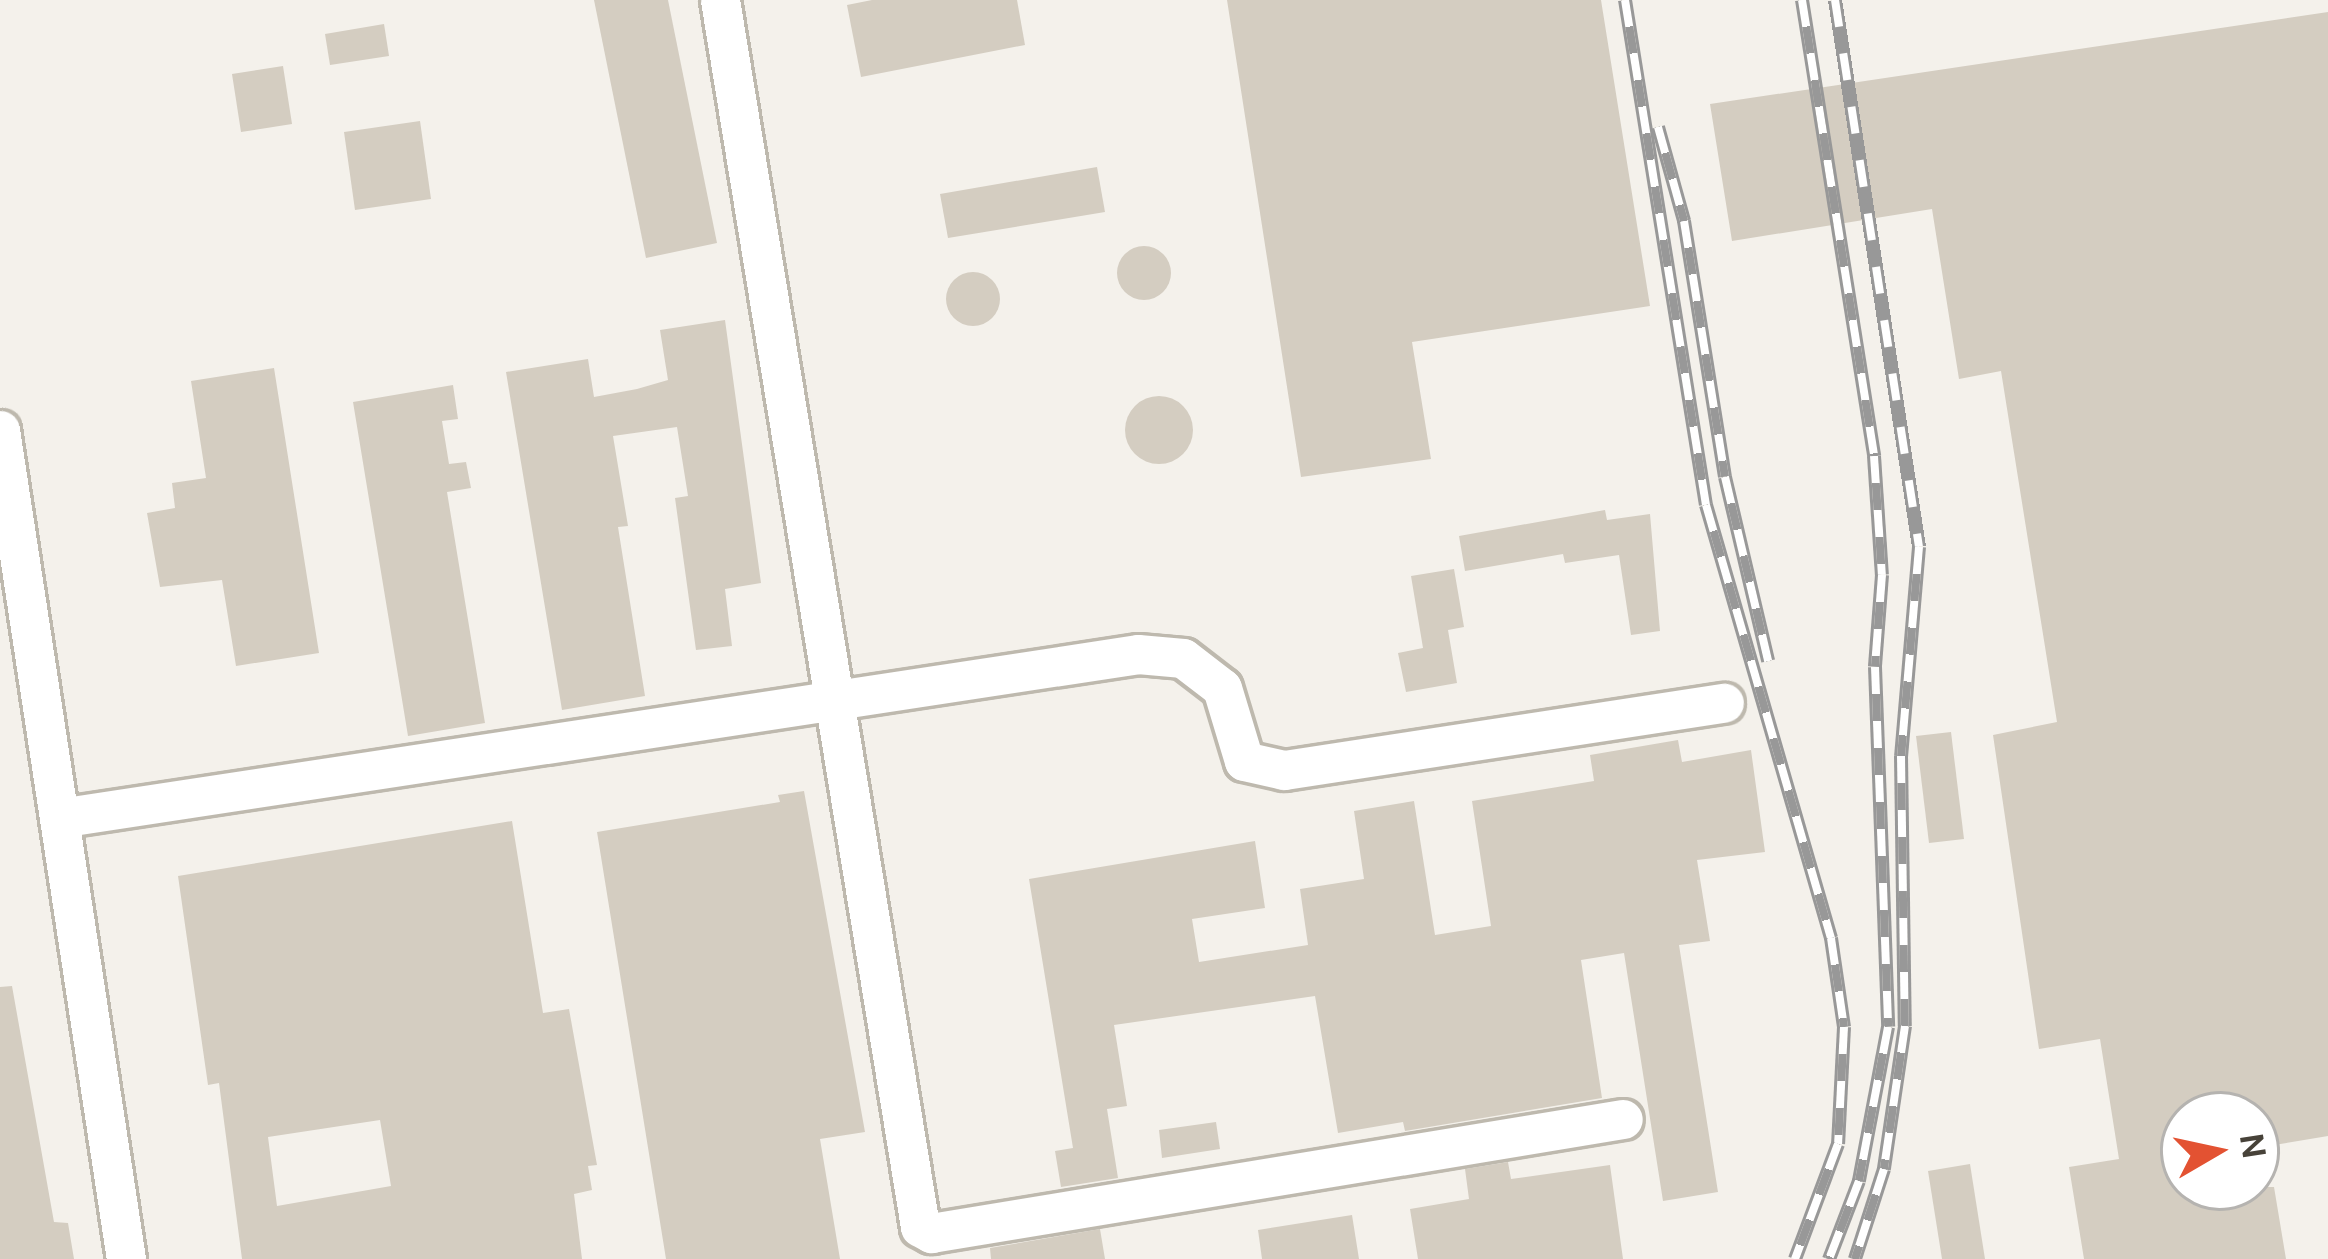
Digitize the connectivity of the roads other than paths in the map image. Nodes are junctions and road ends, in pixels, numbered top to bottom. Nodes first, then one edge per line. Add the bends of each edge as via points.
1 (720, 0) edge
2 (0, 430) edge
3 (834, 700) junction
4 (1724, 704) dead end
5 (59, 818) junction
6 (1623, 1119) dead end
7 (126, 1259) edge

1 - 3 lane
2 - 5 lane
3 - 4 lane via 1138,654 1183,658 1222,688 1244,761 1285,770
3 - 5 lane
3 - 6 lane via 920,1227 931,1233
5 - 7 lane

